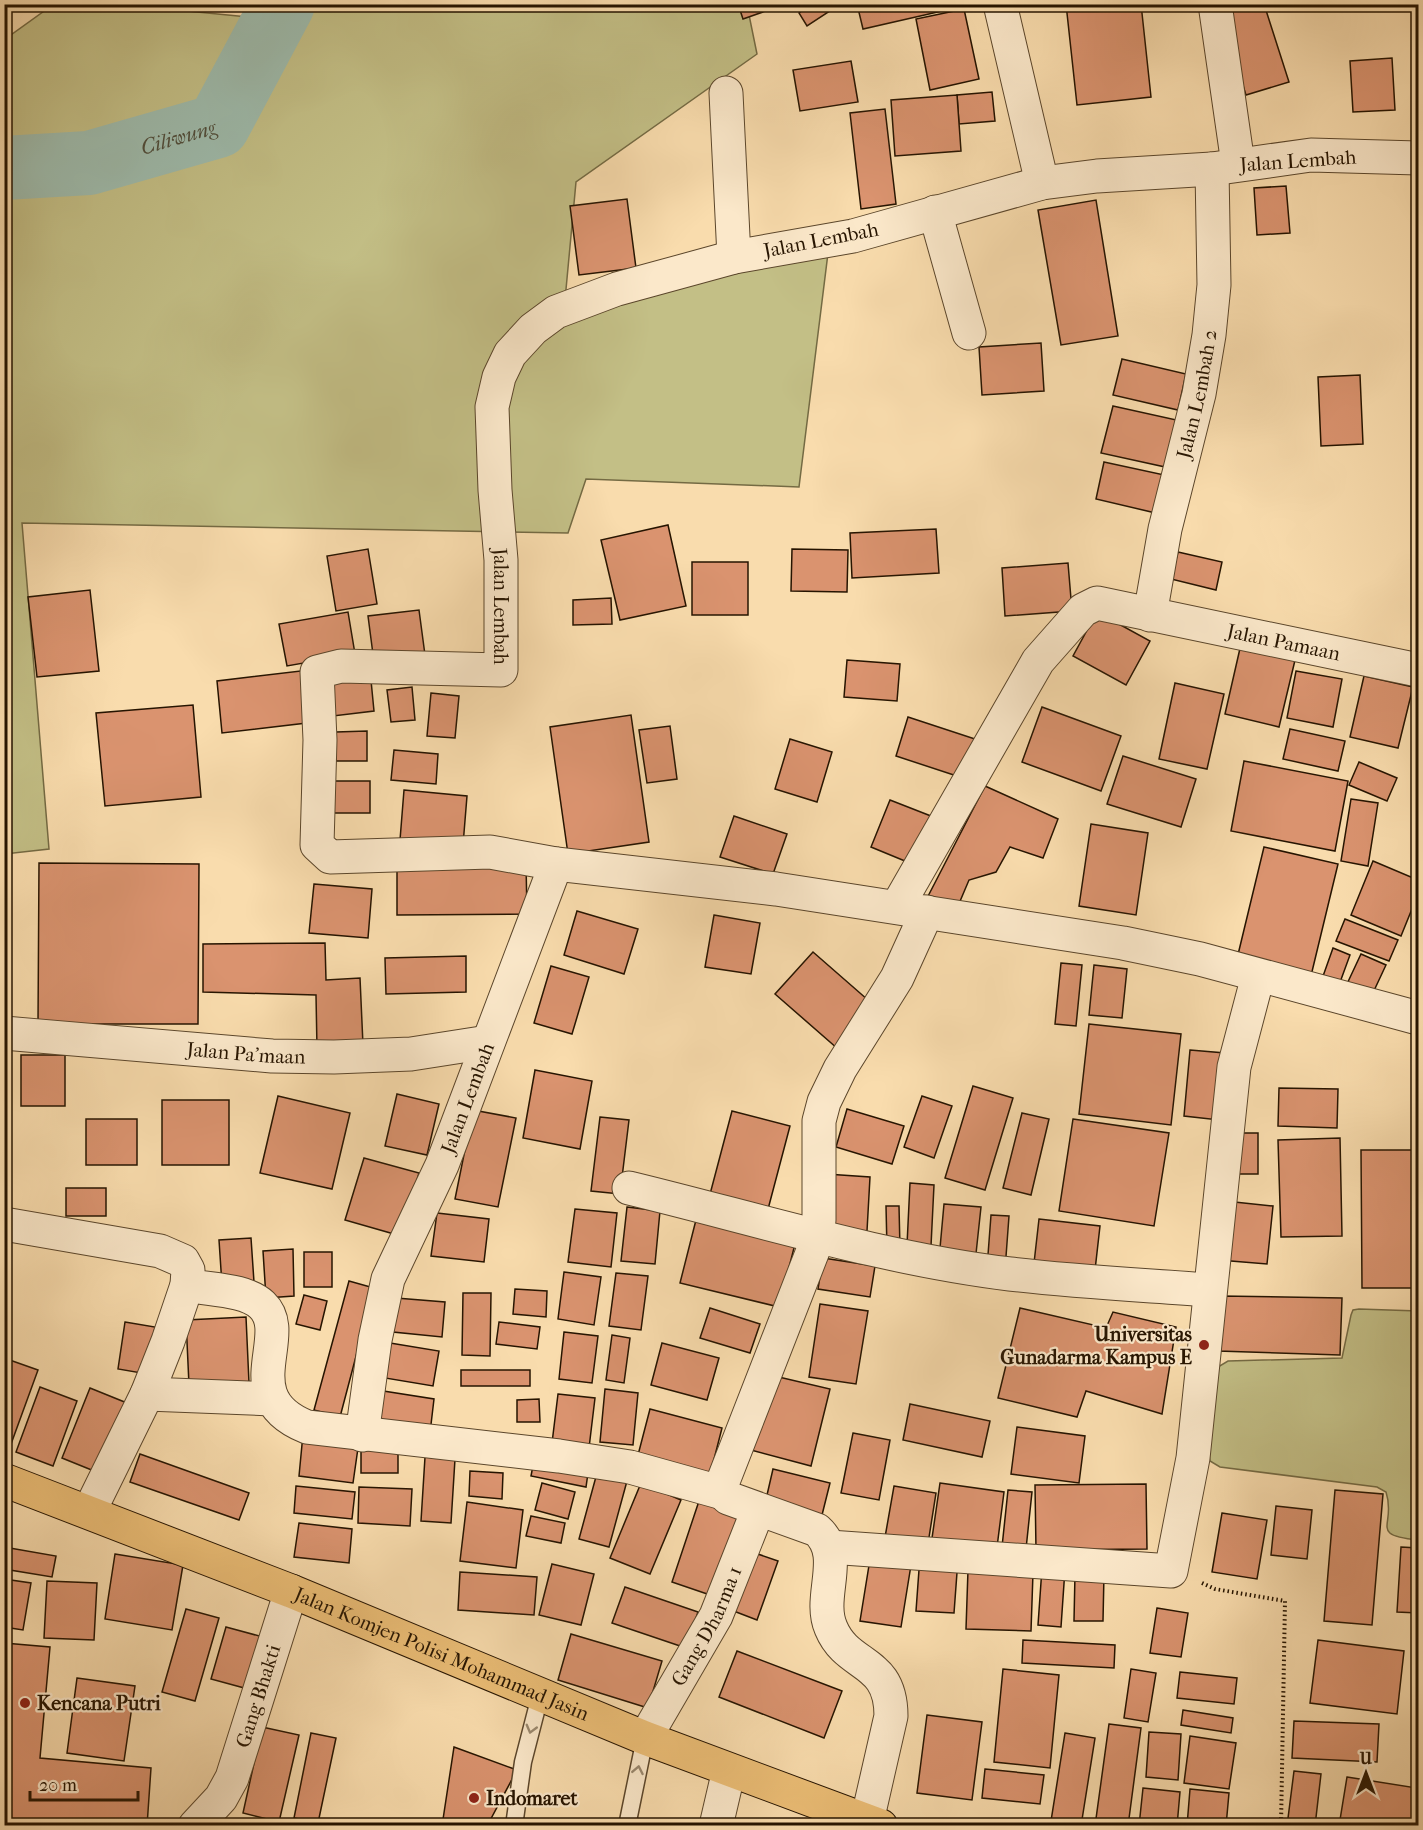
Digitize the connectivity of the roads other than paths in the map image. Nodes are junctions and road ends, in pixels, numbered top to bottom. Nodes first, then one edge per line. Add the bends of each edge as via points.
1 (1000, 4) edge
2 (1215, 4) edge
3 (726, 93) dead end
4 (1419, 158) edge
5 (1225, 167) junction
6 (1042, 183) junction
7 (935, 212) junction
8 (734, 257) junction
9 (969, 333) dead end
10 (1150, 615) junction
11 (1419, 670) edge
12 (556, 864) junction
13 (912, 910) junction
14 (1258, 976) junction
15 (1419, 1018) edge
16 (4, 1033) edge
17 (488, 1042) junction
18 (629, 1188) dead end
19 (4, 1224) edge
20 (815, 1234) junction
21 (187, 1286) junction
22 (1209, 1290) junction
23 (147, 1394) junction
24 (272, 1399) junction
25 (362, 1435) junction
26 (4, 1480) edge
27 (723, 1493) junction
28 (758, 1510) junction
29 (89, 1512) junction
30 (829, 1547) junction
31 (291, 1591) junction
32 (540, 1696) junction
33 (645, 1738) junction
34 (729, 1770) junction
35 (874, 1823) edge
36 (195, 1826) edge
37 (514, 1826) edge
38 (627, 1826) edge
39 (716, 1826) edge

1 - 6 street
2 - 5 street, Jalan Lembah 2
3 - 8 street
4 - 5 street, Jalan Lembah via 1311,155
5 - 6 street, Jalan Lembah
5 - 10 street, Jalan Lembah 2 via 1209,335 1199,394 1165,529
6 - 7 street, Jalan Lembah
7 - 8 street, Jalan Lembah via 853,236
7 - 9 street
8 - 12 street, Jalan Lembah via 577,302 533,329 510,354 499,377 492,407 501,560 501,670 341,666 317,672 317,845 330,857 490,852
10 - 11 street, Jalan Pamaan
10 - 13 street, Jalan Pamaan via 1097,603 1083,610 1062,631 1038,661
12 - 13 street via 776,889
12 - 17 street, Jalan Lembah via 523,959
13 - 14 street via 1122,942
13 - 20 street via 897,978 824,1102 819,1121 820,1206
14 - 15 street
14 - 22 street via 1234,1067
16 - 17 street, Jalan Pa'maan via 314,1057 370,1058
17 - 25 street, Jalan Lembah via 442,1165 388,1279
18 - 20 street
19 - 21 street via 175,1256 188,1270
20 - 22 street via 1010,1274
20 - 27 street via 805,1277 723,1475
21 - 23 street
21 - 24 street via 248,1297 262,1305 270,1317
22 - 30 street via 1193,1458 1171,1571
23 - 24 street
23 - 29 street
24 - 25 street via 289,1419 307,1427
25 - 27 street via 630,1467
26 - 29 main road, Jalan Komjen Polisi Mohammad Jasin
27 - 28 street
28 - 30 street via 817,1530
28 - 33 street, Gang Dharma 1 via 716,1616
29 - 31 main road, Jalan Komjen Polisi Mohammad Jasin
30 - 35 street via 826,1606 830,1626 839,1644 874,1669 886,1684 891,1703
31 - 32 main road, Jalan Komjen Polisi Mohammad Jasin
31 - 36 street, Gang Bhakti via 232,1778
32 - 33 main road, Jalan Komjen Polisi Mohammad Jasin
32 -> 37 lane via 523,1762
33 - 34 main road, Jalan Komjen Polisi Mohammad Jasin
38 -> 33 lane
34 - 35 main road, Jalan Komjen Polisi Mohammad Jasin
34 - 39 street

